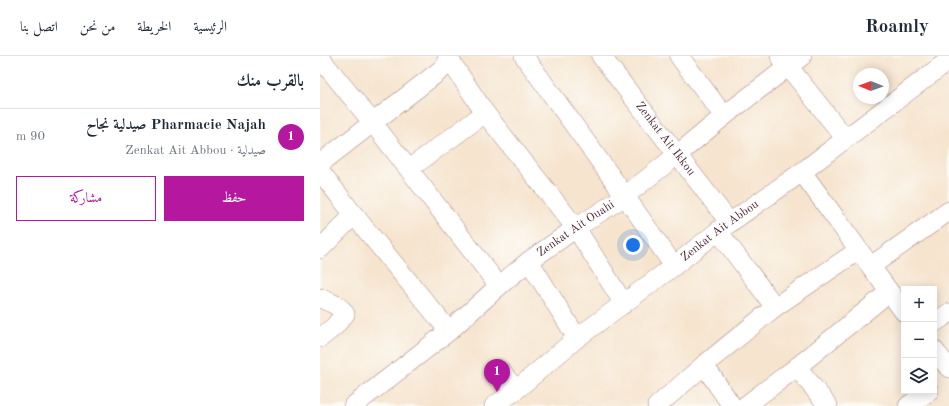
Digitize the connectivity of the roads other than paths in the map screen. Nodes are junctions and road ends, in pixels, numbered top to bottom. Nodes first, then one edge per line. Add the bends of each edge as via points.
1 (524, 56) edge
2 (601, 56) edge
3 (679, 56) edge
4 (320, 59) edge
5 (449, 59) edge
6 (790, 60) edge
7 (949, 60) edge
8 (485, 113) junction
9 (724, 116) junction
10 (373, 123) junction
11 (845, 138) junction
12 (677, 156) junction
13 (320, 168) edge
14 (409, 169) junction
15 (802, 172) junction
16 (625, 196) junction
17 (949, 211) edge
18 (354, 215) junction
19 (724, 227) junction
20 (576, 228) junction
21 (320, 249) edge
22 (859, 250) junction
23 (529, 261) junction
24 (674, 266) junction
25 (871, 266) junction
26 (499, 286) junction
27 (889, 292) junction
28 (320, 298) edge
29 (624, 304) junction
30 (775, 307) junction
31 (901, 308) edge
32 (949, 312) edge
33 (935, 322) edge
34 (449, 330) junction
35 (320, 338) edge
36 (577, 338) junction
37 (937, 354) edge
38 (704, 365) junction
39 (797, 367) junction
40 (949, 368) edge
41 (499, 369) dead end
42 (949, 377) edge
43 (937, 386) edge
44 (516, 390) junction
45 (925, 394) edge
46 (353, 406) edge
47 (494, 406) edge
48 (657, 406) edge
49 (732, 406) edge
50 (745, 406) edge
51 (828, 406) edge
52 (908, 406) edge

1 - 16 street
2 - 12 street, Zenkat Ait Ikkou
3 - 9 street
4 - 10 street
5 - 8 street
5 - 10 street
6 - 9 street, Zenkat Ait Ouahi
6 - 11 street
7 - 11 street, Zenkat Ait Abbou
8 - 14 street
8 - 20 street
9 - 12 street, Zenkat Ait Ouahi
10 - 13 street via 322,162
10 - 14 street
11 - 15 street, Zenkat Ait Abbou
12 - 16 street, Zenkat Ait Ouahi
12 - 19 street, Zenkat Ait Ikkou
13 - 18 street
14 - 26 street
15 - 19 street, Zenkat Ait Abbou
15 - 22 street
16 - 20 street, Zenkat Ait Ouahi
16 - 24 street
17 - 25 street
18 - 21 street
18 - 34 street
19 - 24 street, Zenkat Ait Abbou
19 - 30 street, Zenkat Ait Ikkou
20 - 23 street, Zenkat Ait Ouahi
20 - 29 street
22 - 25 street
22 - 30 street
23 - 26 street, Zenkat Ait Ouahi
23 - 36 street
24 - 29 street, Zenkat Ait Abbou
25 - 27 street
26 - 34 street, Zenkat Ait Ouahi
27 - 31 street
27 - 39 street
28 - 35 street via 337,306 344,314
29 - 36 street, Zenkat Ait Abbou
30 - 38 street
32 - 33 street
34 - 46 street, Zenkat Ait Ouahi
36 - 44 street, Zenkat Ait Abbou
37 - 40 street
38 - 48 street
38 - 49 street
39 - 50 street
39 - 51 street
41 - 44 street
42 - 43 street
44 - 47 street, Zenkat Ait Abbou
45 - 52 street

